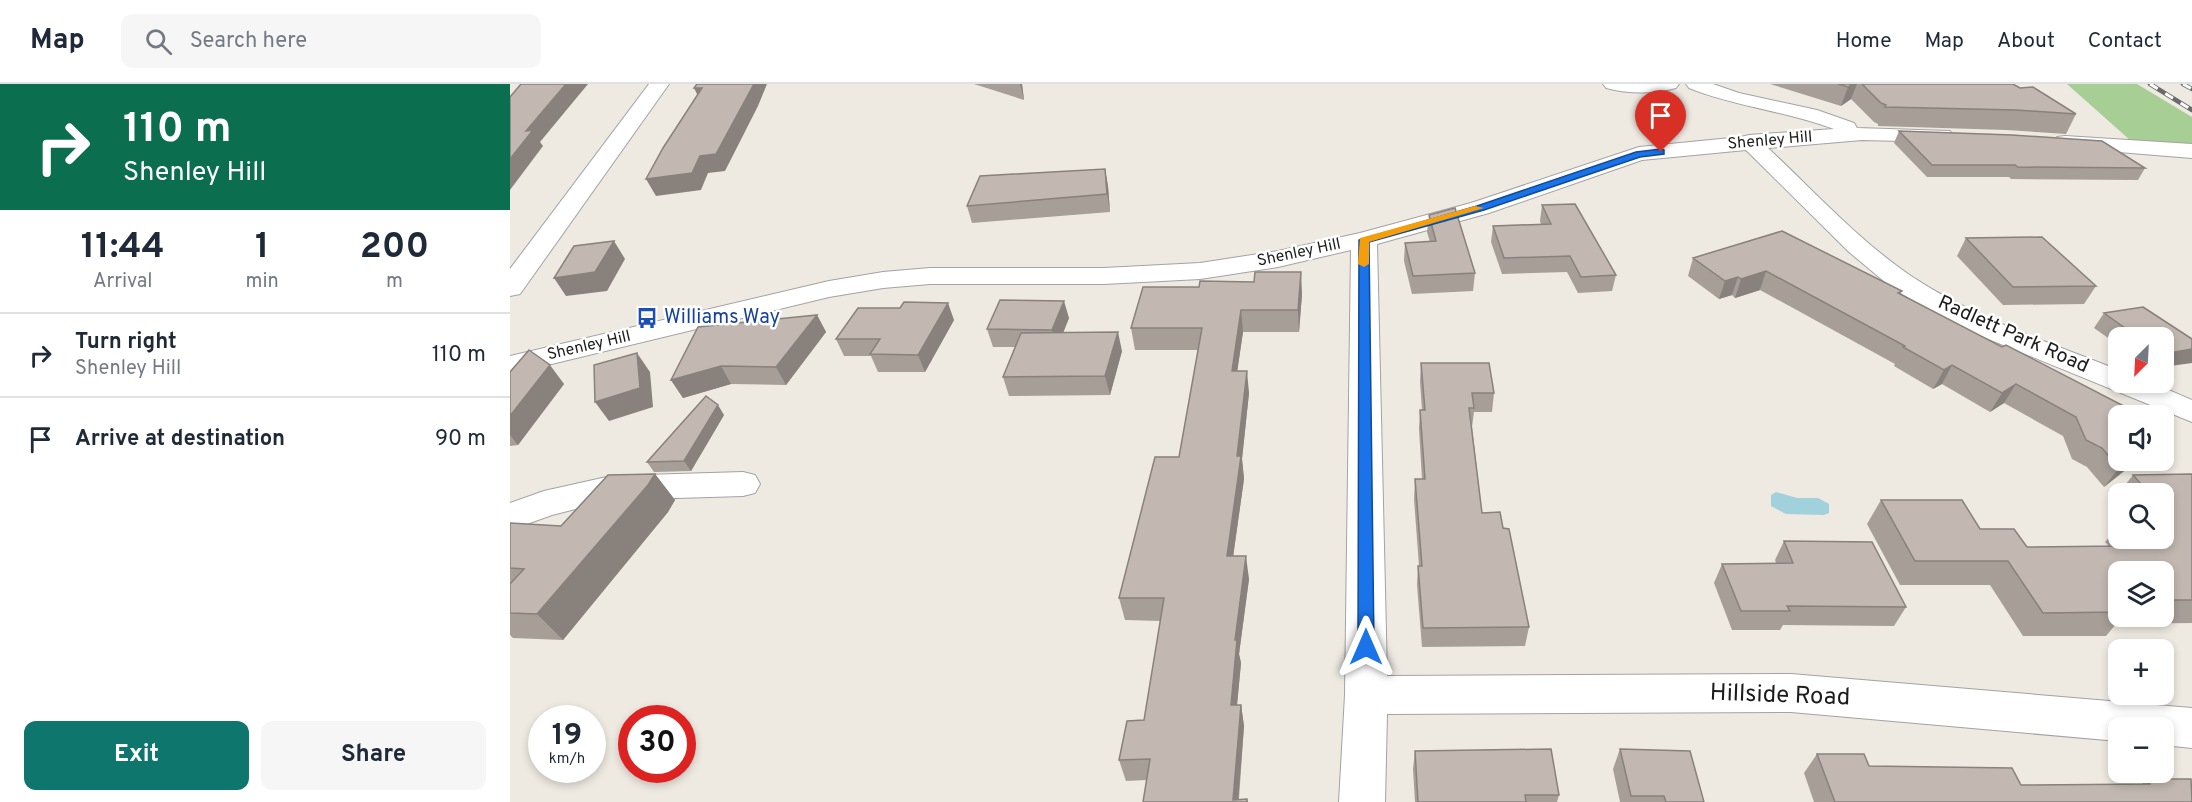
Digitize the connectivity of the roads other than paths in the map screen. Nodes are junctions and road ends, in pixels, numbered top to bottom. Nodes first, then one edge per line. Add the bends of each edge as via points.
1 (659, 84) edge
2 (1613, 84) edge
3 (1669, 84) edge
4 (1696, 84) edge
5 (1862, 134) junction
6 (1962, 137) edge
7 (2040, 140) edge
8 (1749, 141) junction
9 (2164, 149) junction
10 (2192, 151) edge
11 (2192, 174) edge
12 (1364, 240) junction
13 (510, 288) edge
14 (510, 365) edge
15 (2108, 377) edge
16 (2146, 393) edge
17 (2192, 412) edge
18 (743, 484) dead end
19 (510, 517) edge
20 (1366, 694) junction
21 (2192, 728) edge
22 (1362, 802) edge

1 - 13 street
2 - 3 street
4 - 5 street via 1715,93 1819,118
5 - 6 street, Shenley Hill
5 - 8 street, Shenley Hill
7 - 9 street
8 - 12 street, Shenley Hill via 1639,154 1480,208
8 - 15 street, Radlett Park Road via 1875,261 1918,291 1975,322
9 - 10 street
9 - 11 street
12 - 14 street, Shenley Hill via 1200,271 883,280 829,289
12 - 20 street
16 - 17 street, Radlett Park Road
18 - 19 street via 611,488 544,504
20 - 21 street, Hillside Road via 1791,693
20 - 22 street

